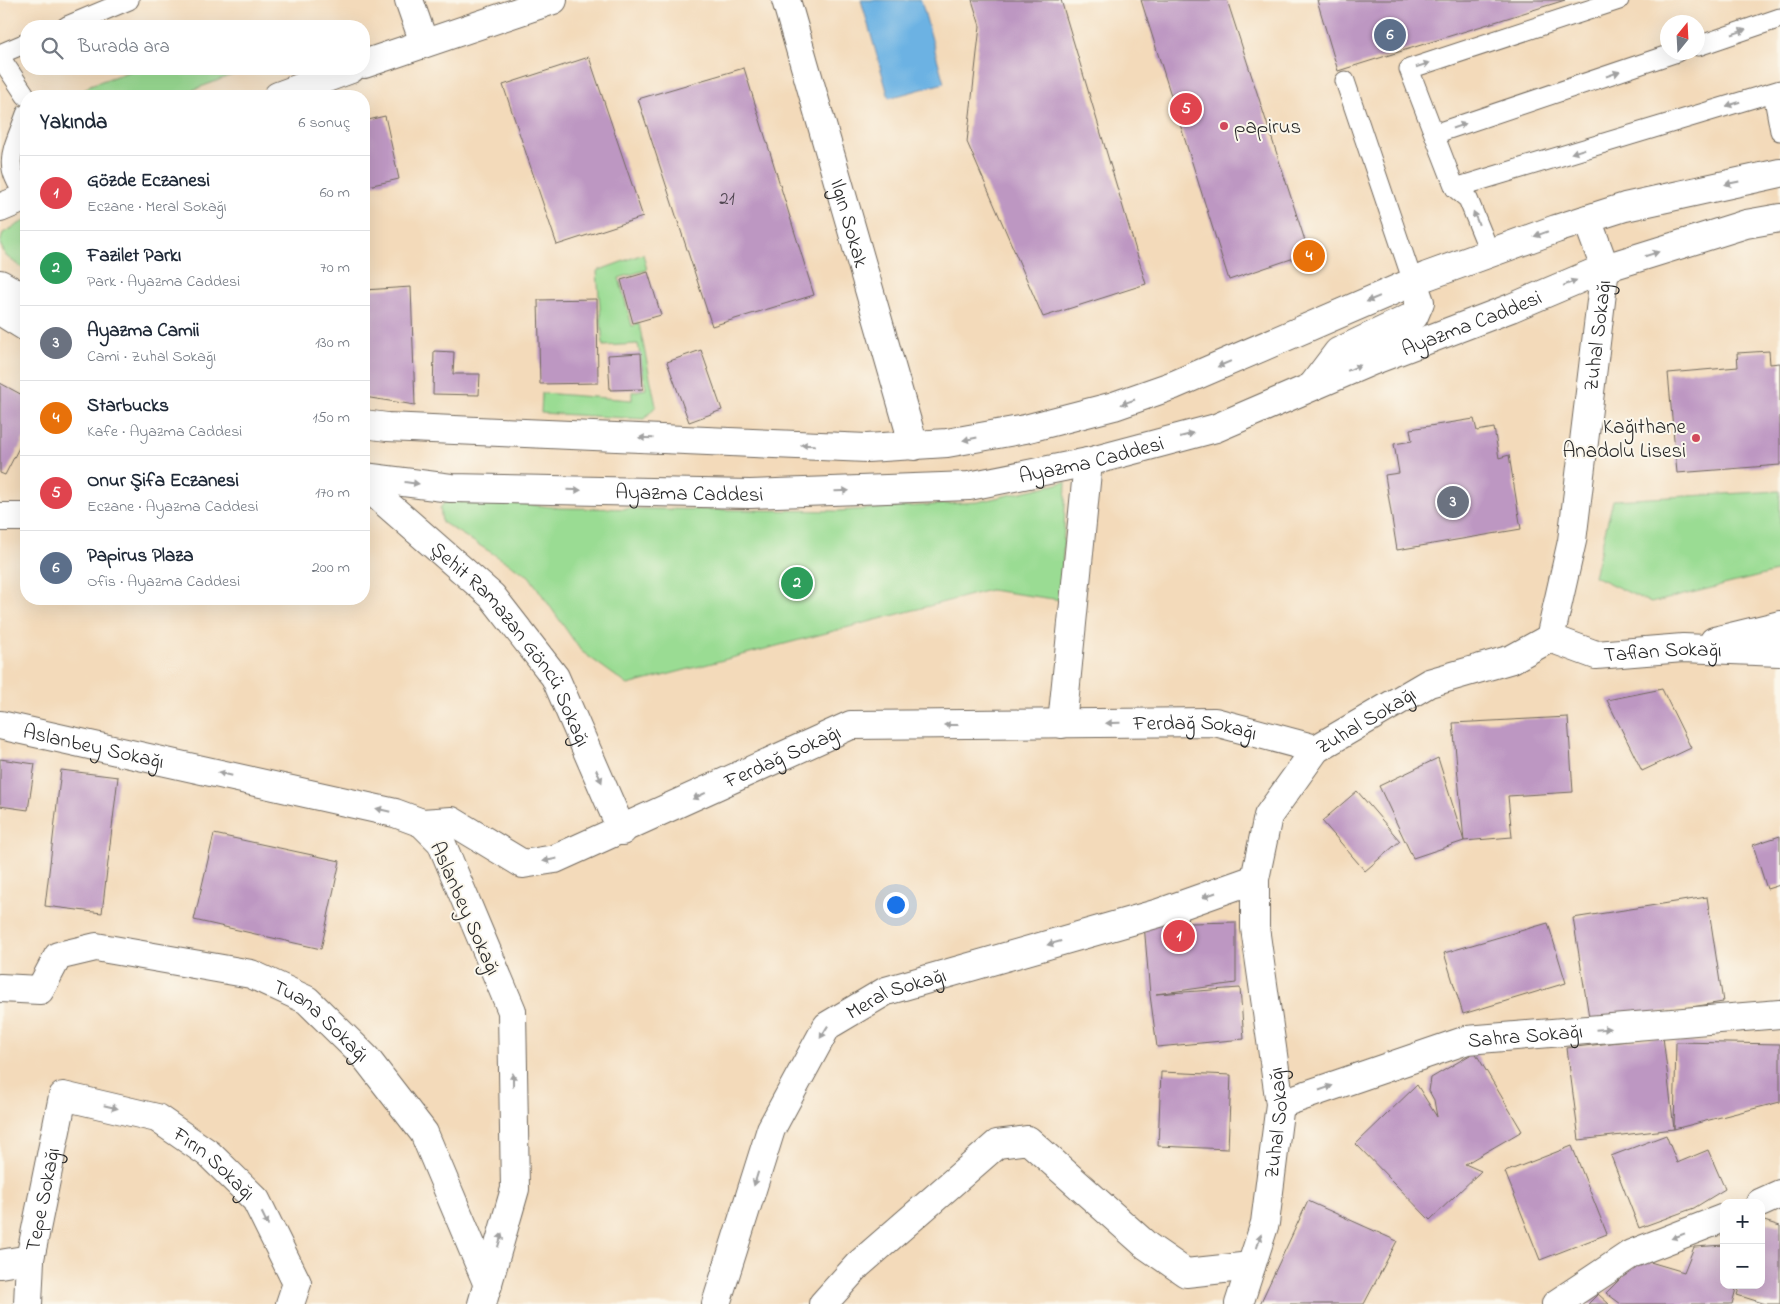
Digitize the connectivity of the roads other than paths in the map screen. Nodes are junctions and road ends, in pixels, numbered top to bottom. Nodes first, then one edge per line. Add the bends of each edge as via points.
1 (129, 0) edge
2 (409, 0) edge
3 (552, 0) edge
4 (786, 0) edge
5 (1619, 0) edge
6 (1780, 18) edge
7 (81, 20) edge
8 (424, 43) junction
9 (1705, 44) edge
10 (20, 46) edge
11 (0, 56) edge
12 (1660, 58) edge
13 (370, 62) edge
14 (335, 75) edge
15 (1345, 81) dead end
16 (22, 90) edge
17 (294, 90) edge
18 (1776, 91) edge
19 (1780, 131) edge
20 (20, 133) edge
21 (1434, 134) junction
22 (1780, 173) edge
23 (1455, 188) junction
24 (12, 202) edge
25 (1780, 218) edge
26 (1588, 219) junction
27 (1490, 253) junction
28 (1605, 268) junction
29 (1412, 282) junction
30 (0, 284) edge
31 (20, 296) edge
32 (0, 311) edge
33 (20, 324) edge
34 (1312, 386) junction
35 (370, 425) edge
36 (914, 446) junction
37 (1088, 462) junction
38 (370, 478) edge
39 (370, 489) edge
40 (20, 516) edge
41 (0, 517) edge
42 (1780, 625) edge
43 (1550, 638) junction
44 (1683, 648) junction
45 (1780, 652) edge
46 (1062, 724) junction
47 (0, 725) edge
48 (1316, 749) junction
49 (422, 823) junction
50 (622, 831) junction
51 (1255, 879) junction
52 (0, 988) edge
53 (1780, 1014) edge
54 (63, 1096) joint
55 (1280, 1104) junction
56 (1780, 1194) edge
57 (1765, 1201) edge
58 (1720, 1220) edge
59 (30, 1259) junction
60 (0, 1264) edge
61 (1251, 1266) junction
62 (485, 1294) edge
63 (28, 1304) edge
64 (290, 1304) edge
65 (716, 1304) edge
66 (823, 1304) edge
67 (1240, 1304) edge
68 (1556, 1304) edge

1 - 7 lane
2 - 8 street
3 - 8 street
4 - 36 street, Ilgın Sokak
21 -> 5 lane via 1409,70
9 -> 6 lane
8 - 13 street
10 - 11 lane
11 - 16 lane
21 -> 12 lane
14 - 17 street
15 - 29 lane
18 - 19 lane
18 -> 23 lane
20 - 24 lane via 10,165
21 - 23 lane
22 -> 26 street via 1625,207
27 -> 23 lane via 1468,199
28 -> 25 street, Ayazma Caddesi via 1746,224
26 -> 27 street
26 - 28 street
27 - 29 street
34 -> 28 street, Ayazma Caddesi
28 - 43 street, Zuhal Sokağı via 1572,541
29 - 34 street via 1420,302 1414,316 1338,352
29 -> 36 street via 1174,385 1114,406 1025,428
30 - 31 street
32 - 33 street
37 -> 34 street, Ayazma Caddesi via 1216,428
36 -> 35 street via 867,448
38 -> 37 street, Ayazma Caddesi via 451,488 750,494 969,486
37 - 46 street
39 -> 50 street, Şehit Ramazan Göncü Sokağı via 492,596 555,677
40 - 41 street
42 - 44 street
43 - 44 street, Taflan Sokağı via 1596,655
43 - 48 street, Zuhal Sokağı via 1512,659 1428,683
44 - 45 street, Taflan Sokağı
48 -> 46 street, Ferdağ Sokağı via 1215,722
46 -> 50 street, Ferdağ Sokağı via 851,725
49 -> 47 street, Aslanbey Sokağı via 386,811
48 - 51 street, Zuhal Sokağı via 1268,816
50 -> 49 street, Ferdağ Sokağı via 555,860 523,864 452,821
62 -> 49 street, Aslanbey Sokağı via 515,1189 512,1011 441,842
51 - 55 street, Zuhal Sokağı via 1255,928
51 -> 65 street, Meral Sokağı via 1159,913 886,992 827,1026 771,1129
52 - 62 street, Tuana Sokağı via 40,990 58,956 96,947 251,974 307,1000 366,1058 424,1133
55 -> 53 street, Sahra Sokağı via 1467,1040
54 - 59 street, Tepe Sokağı
54 -> 64 street, Fırın Sokağı via 157,1118 209,1154 256,1200 297,1283
61 -> 55 street, Zuhal Sokağı via 1265,1223
56 - 57 street
58 -> 68 street via 1631,1254
59 - 60 street
59 - 63 street, Tepe Sokağı
61 - 66 street via 1186,1273 1147,1246 1028,1140 997,1144 858,1265
61 - 67 street, Zuhal Sokağı

